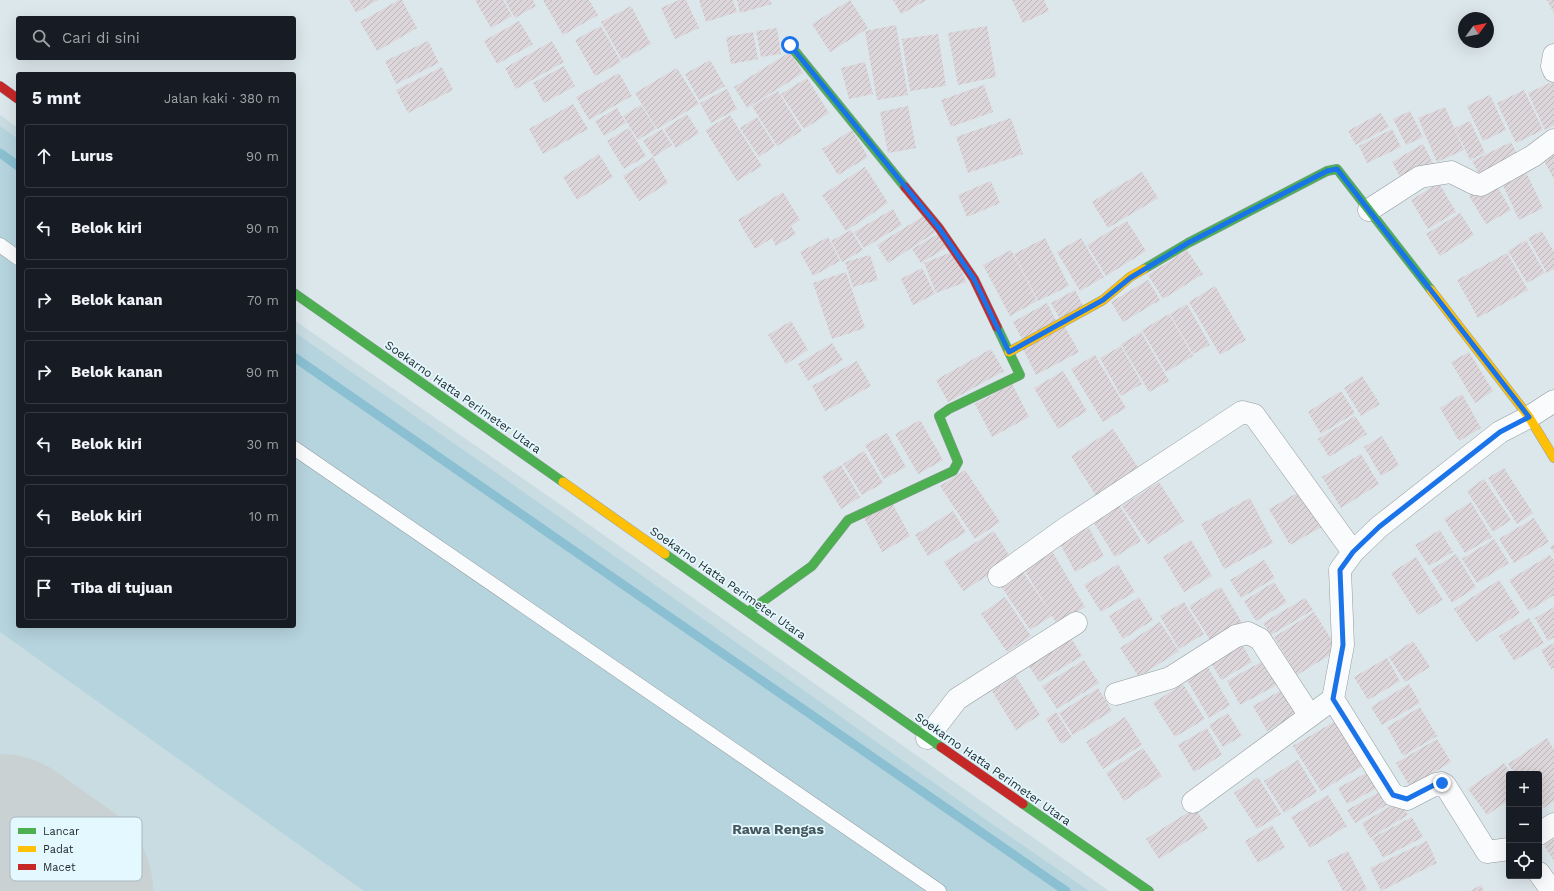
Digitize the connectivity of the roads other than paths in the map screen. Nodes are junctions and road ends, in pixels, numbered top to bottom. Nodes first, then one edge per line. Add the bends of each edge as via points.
1 (790, 45) dead end
2 (1554, 55) edge
3 (1554, 71) edge
4 (0, 86) edge
5 (16, 98) edge
6 (1554, 140) edge
7 (1369, 210) junction
8 (0, 245) edge
9 (16, 257) edge
10 (296, 294) edge
11 (1009, 352) junction
12 (1554, 401) edge
13 (1529, 417) junction
14 (296, 449) edge
15 (1554, 458) edge
16 (1353, 552) junction
17 (998, 576) dead end
18 (748, 612) junction
19 (1076, 623) dead end
20 (1116, 694) dead end
21 (1333, 699) junction
22 (1310, 716) junction
23 (927, 738) junction
24 (1193, 802) dead end
25 (1554, 824) edge
26 (1542, 832) edge
27 (1506, 849) edge
28 (1542, 877) edge
29 (939, 891) edge
30 (1149, 891) edge
31 (1552, 891) edge

1 - 11 street via 939,228 974,279
2 - 3 street
4 - 5 street
6 - 7 street via 1533,156 1481,185 1451,172 1420,177
7 - 11 street via 1337,169 1327,171 1188,243 1130,278 1103,300
7 - 13 street
8 - 9 lane
10 - 18 street, Soekarno Hatta Perimeter Utara
11 - 18 street via 1020,375 939,416 958,462 953,470 848,520 812,566
12 - 13 street
13 - 15 street
13 - 16 street via 1500,432 1379,527
14 - 29 lane
16 - 17 street via 1254,415 1242,412
16 - 21 street via 1340,570 1343,645
18 - 23 street, Soekarno Hatta Perimeter Utara
19 - 23 street via 957,700
20 - 22 street via 1170,678 1236,636 1248,633 1260,639
21 - 22 street
21 - 27 street via 1393,795 1407,799 1442,783 1487,852
22 - 24 street
23 - 30 street, Soekarno Hatta Perimeter Utara
25 - 26 street
28 - 31 street

